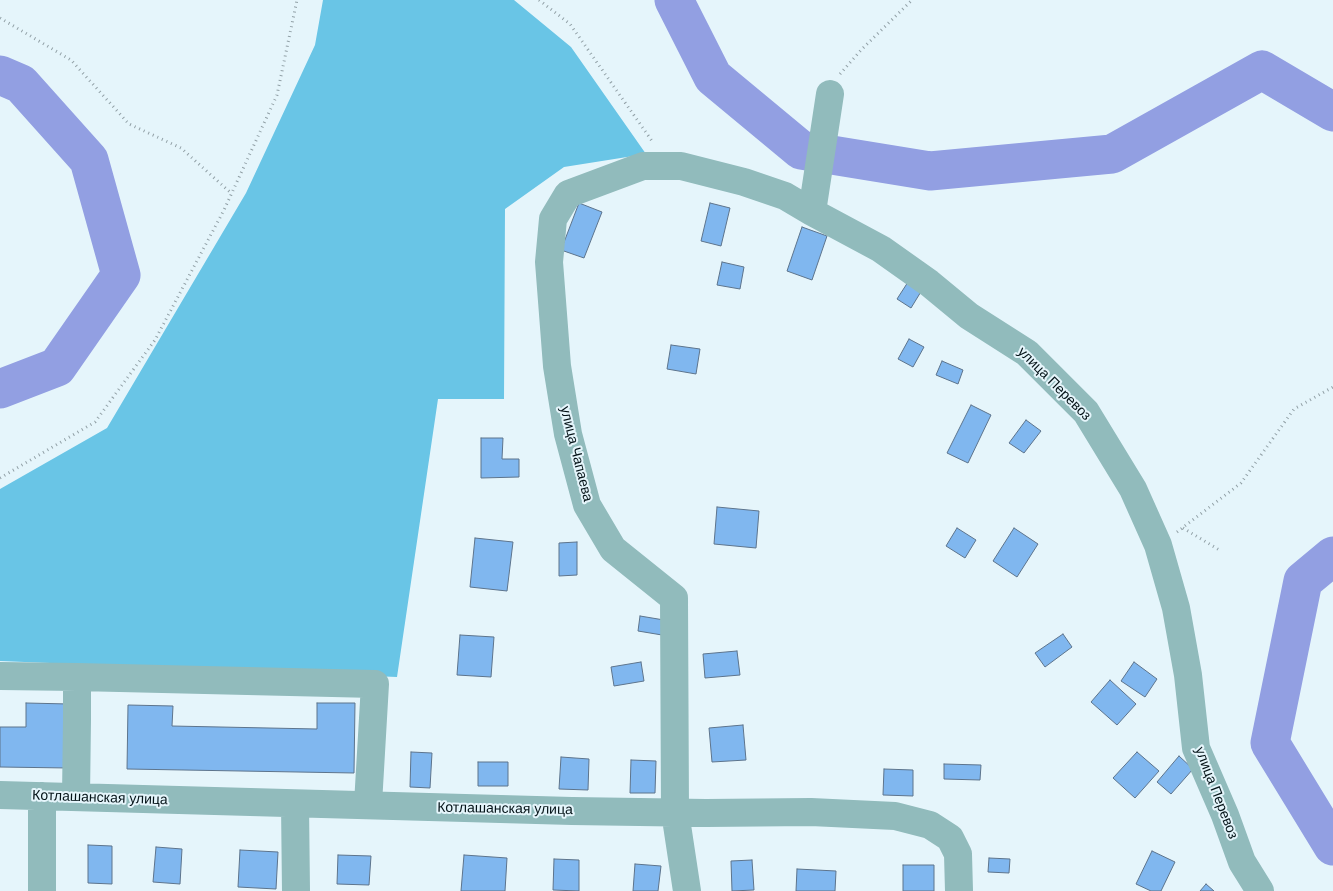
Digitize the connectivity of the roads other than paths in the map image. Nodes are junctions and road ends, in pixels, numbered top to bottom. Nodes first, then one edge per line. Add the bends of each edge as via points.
1 (830, 94) road end
2 (594, 183) joint
3 (814, 203) junction
4 (0, 676) edge
5 (77, 677) junction
6 (0, 795) edge
7 (42, 796) junction
8 (76, 797) junction
9 (295, 804) junction
10 (368, 804) junction
11 (675, 812) junction
12 (42, 891) edge
13 (296, 891) edge
14 (687, 891) edge
15 (959, 891) edge
16 (1260, 891) edge

1 - 3 street
2 - 3 street, улица Перевоз via 643,166 681,166
2 - 11 street, улица Чапаева via 568,194 553,218 549,262 557,366 568,434 587,505 613,549 674,598
3 - 16 street, улица Перевоз via 929,283 969,316 1027,353 1086,412 1133,489 1158,545 1176,608 1196,748 1242,862
4 - 5 street
5 - 8 street
5 - 10 street via 375,684
6 - 7 street, Котлашанская улица
7 - 8 street, Котлашанская улица
7 - 12 street
8 - 9 street, Котлашанская улица
9 - 10 street, Котлашанская улица
9 - 13 street
10 - 11 street, Котлашанская улица
11 - 14 street, улица Чапаева
11 - 15 street, Котлашанская улица via 895,816 930,825 950,838 958,854

